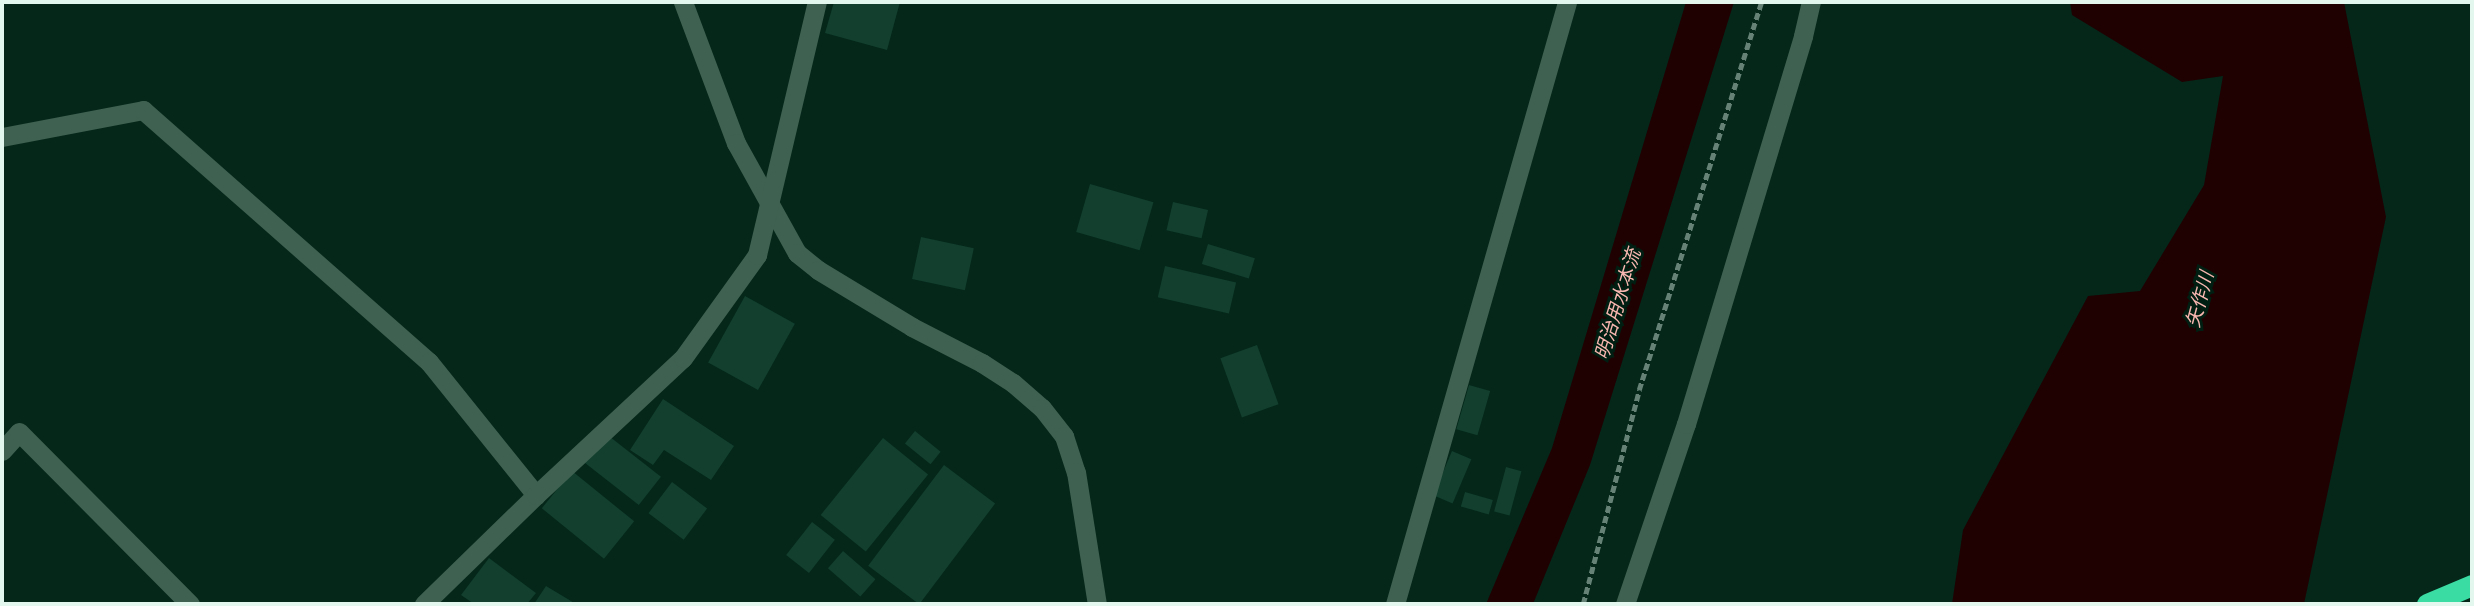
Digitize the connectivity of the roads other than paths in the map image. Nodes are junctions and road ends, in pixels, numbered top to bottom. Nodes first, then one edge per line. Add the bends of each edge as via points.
1 (683, 2) edge
2 (817, 2) edge
3 (1567, 2) edge
4 (1811, 2) edge
5 (2, 137) edge
6 (770, 206) junction
7 (2, 451) edge
8 (536, 495) junction
9 (2472, 586) edge
10 (190, 604) edge
11 (424, 604) edge
12 (1097, 604) edge
13 (1395, 604) edge
14 (1625, 604) edge
15 (2427, 604) edge

1 - 6 street via 736,143
2 - 6 street
3 - 13 street
4 - 14 street via 1686,424
5 - 8 street via 143,110 429,362
6 - 8 street via 757,255 683,358
6 - 12 street via 797,253 818,270 982,363 1042,408 1064,436 1076,472
7 - 10 street via 19,432
8 - 11 street
9 - 15 highway

